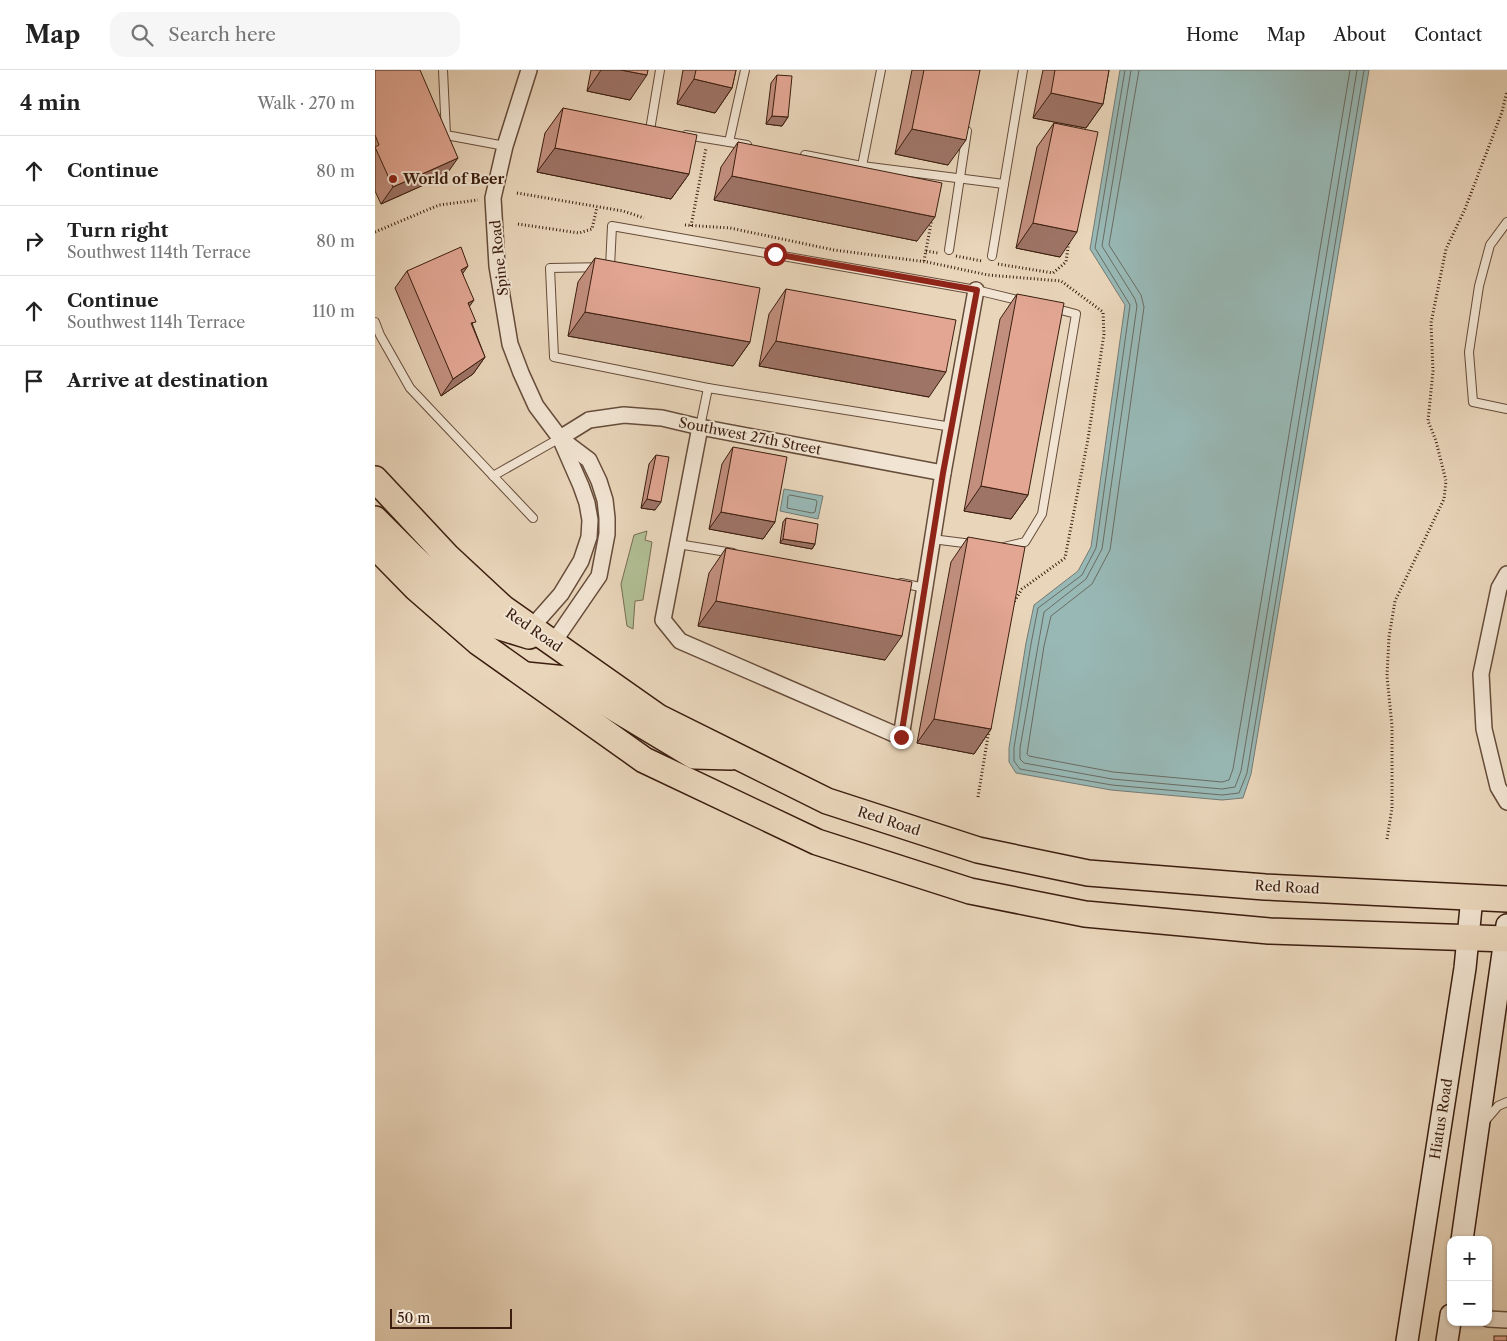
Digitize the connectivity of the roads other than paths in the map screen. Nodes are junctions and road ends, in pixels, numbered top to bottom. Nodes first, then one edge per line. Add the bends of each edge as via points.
1 (443, 70) edge
2 (529, 70) edge
3 (660, 70) edge
4 (745, 70) edge
5 (881, 70) edge
6 (1023, 70) edge
7 (969, 119) edge
8 (641, 128) edge
9 (650, 130) junction
10 (660, 131) edge
11 (679, 134) edge
12 (729, 142) junction
13 (505, 146) junction
14 (757, 147) edge
15 (795, 154) edge
16 (862, 166) junction
17 (959, 178) junction
18 (1005, 184) junction
19 (1507, 222) edge
20 (949, 253) road end
21 (993, 256) dead end
22 (977, 290) junction
23 (1031, 303) edge
24 (1049, 307) edge
25 (375, 322) edge
26 (708, 388) junction
27 (1507, 409) edge
28 (700, 427) junction
29 (952, 427) junction
30 (560, 438) junction
31 (943, 473) junction
32 (493, 476) junction
33 (375, 479) edge
34 (533, 518) dead end
35 (375, 519) edge
36 (932, 539) junction
37 (678, 544) junction
38 (375, 546) edge
39 (981, 546) edge
40 (991, 547) edge
41 (745, 556) edge
42 (1507, 574) edge
43 (892, 582) edge
44 (925, 588) junction
45 (531, 628) junction
46 (553, 643) junction
47 (525, 675) junction
48 (739, 757) junction
49 (1507, 802) edge
50 (1471, 896) junction
51 (1507, 898) edge
52 (1507, 934) edge
53 (1468, 937) junction
54 (1507, 1102) edge
55 (1478, 1129) junction
56 (1463, 1236) edge
57 (1492, 1319) edge
58 (1507, 1320) edge
59 (1450, 1326) edge
60 (1407, 1341) edge
61 (1447, 1341) edge

1 - 13 lane via 446,134
2 - 13 street, Spine Road
3 - 9 lane
4 - 12 lane
5 - 16 lane
6 - 18 lane
7 - 17 lane
8 - 9 lane
9 - 10 lane
11 - 12 lane
12 - 14 lane
13 - 30 street, Spine Road via 493,198 497,266 510,344 536,406
15 - 16 lane
16 - 17 lane
17 - 18 lane
17 - 20 lane
18 - 21 lane
19 - 27 lane via 1490,245 1479,286 1469,352 1473,402
22 - 23 lane
22 - 26 lane via 612,226 610,267 550,268 554,357
22 - 29 street
24 - 40 lane via 1076,314 1041,514 1025,542
25 - 32 lane via 410,388
26 - 28 lane
26 - 29 lane
28 - 30 street, Southwest 27th Street via 662,418 624,416 589,420
28 - 31 street, Southwest 27th Street
28 - 37 street
29 - 31 street
30 - 32 lane
30 - 45 street, Spine Road via 587,503 589,537 573,576
30 - 46 street, Spine Road via 589,460 605,500 607,534 599,576
31 - 36 street
32 - 34 lane
33 - 45 highway, Red Road via 448,557 503,608
35 - 46 highway via 484,622
36 - 39 lane
36 - 44 street
37 - 41 lane
37 - 44 street via 663,620 680,641 901,737
38 - 47 highway via 416,588 478,642
42 - 49 street via 1499,588 1481,674 1485,729 1498,787
43 - 44 lane
45 - 46 highway, Red Road
46 - 48 highway, Red Road via 658,717
47 - 48 highway via 566,679 694,756
47 - 53 highway via 644,760 817,842 971,891 1085,914 1269,930
48 - 50 highway, Red Road via 827,801 978,850 1088,873
50 - 51 highway, Red Road
50 - 53 main road, Hiatus Road
52 - 53 highway
52 - 55 main road
53 - 60 main road, Hiatus Road
54 - 55 lane via 1498,1106
55 - 56 main road
57 - 58 street
59 - 61 main road

